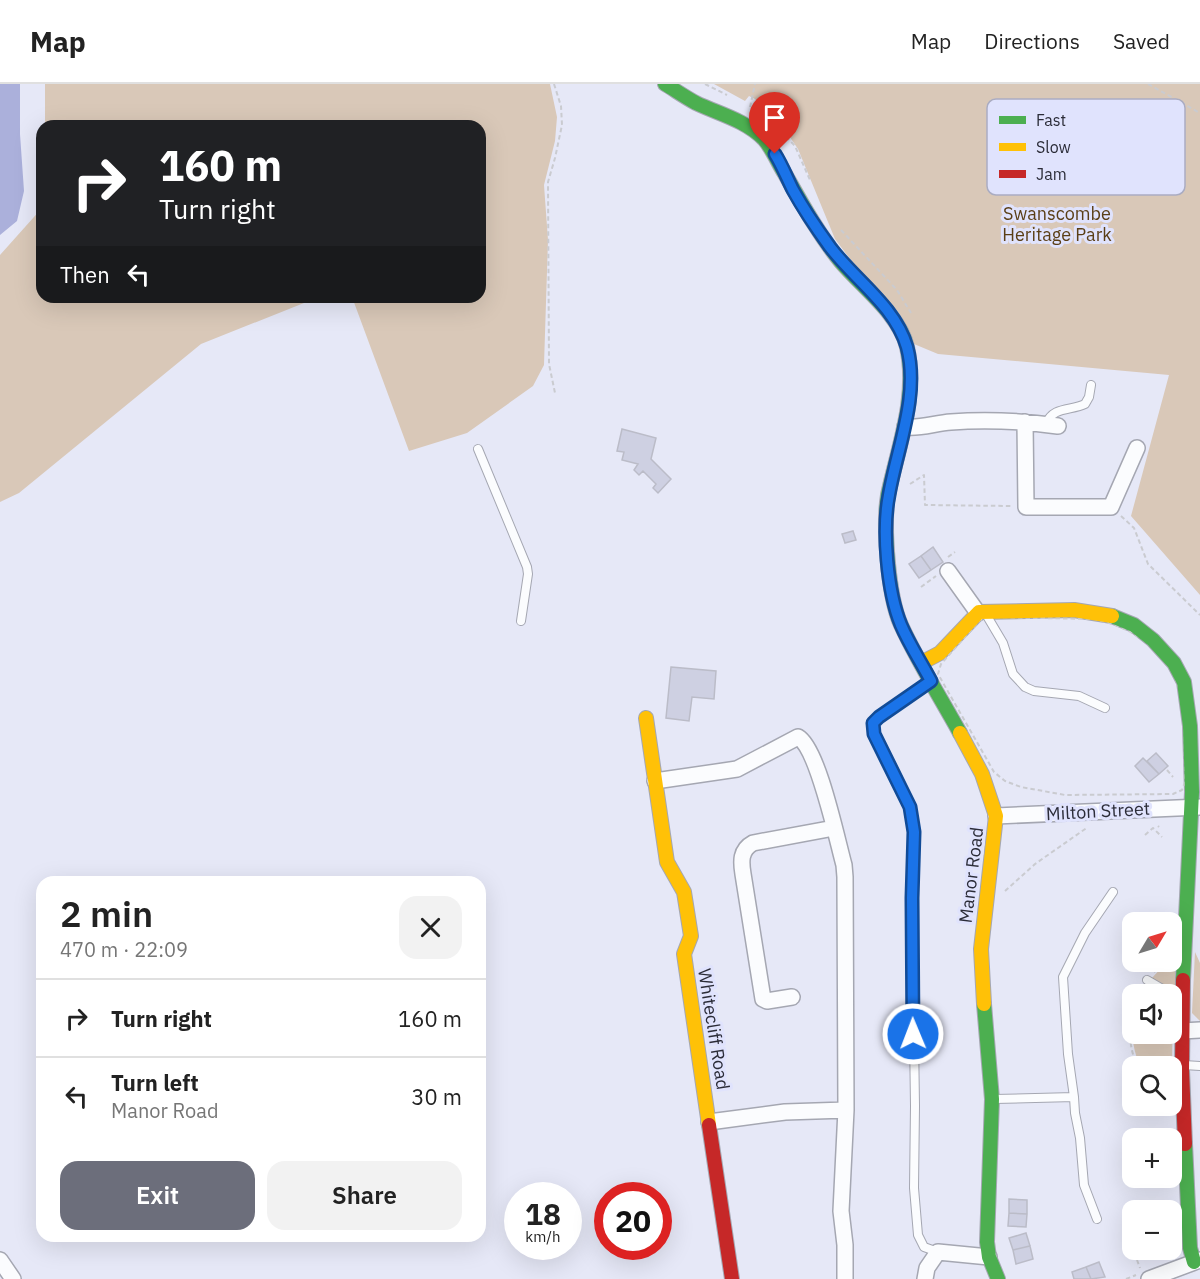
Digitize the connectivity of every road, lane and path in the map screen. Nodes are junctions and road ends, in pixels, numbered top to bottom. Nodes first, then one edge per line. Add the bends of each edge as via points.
1 (554, 84) edge
2 (665, 84) edge
3 (755, 84) edge
4 (1148, 84) edge
5 (1175, 99) edge
6 (1185, 105) edge
7 (750, 108) dead end
8 (1200, 113) edge
9 (1091, 385) dead end
10 (555, 393) dead end
11 (1025, 422) junction
12 (1052, 425) joint
13 (905, 427) junction
14 (1137, 448) dead end
15 (478, 449) dead end
16 (907, 486) dead end
17 (1026, 507) junction
18 (1111, 507) junction
19 (955, 552) dead end
20 (948, 562) joint
21 (981, 612) junction
22 (1200, 615) edge
23 (521, 621) dead end
24 (921, 663) junction
25 (931, 681) junction
26 (1105, 708) dead end
27 (646, 718) dead end
28 (655, 781) junction
29 (1196, 807) edge
30 (996, 816) junction
31 (1165, 821) dead end
32 (1092, 826) dead end
33 (834, 828) junction
34 (1156, 831) junction
35 (1145, 835) dead end
36 (1162, 837) dead end
37 (1113, 892) dead end
38 (1001, 897) dead end
39 (1148, 980) dead end
40 (1155, 984) edge
41 (1176, 984) edge
42 (792, 997) dead end
43 (1200, 1030) edge
44 (1182, 1031) edge
45 (1200, 1066) edge
46 (1182, 1069) edge
47 (1074, 1097) junction
48 (992, 1100) junction
49 (846, 1110) junction
50 (1182, 1116) edge
51 (709, 1122) junction
52 (1097, 1219) dead end
53 (938, 1252) junction
54 (989, 1257) junction
55 (0, 1260) edge
56 (1137, 1260) dead end
57 (1197, 1261) edge
58 (14, 1279) edge
59 (732, 1279) edge
60 (845, 1279) edge
61 (925, 1279) edge
62 (998, 1279) edge
63 (1126, 1279) edge
64 (1149, 1279) edge

1 - 10 path via 562,117 548,182 549,364
2 - 13 street, Manor Road via 746,124 762,136 819,232 894,320 903,336 909,362
3 - 7 path
4 - 5 path
6 - 8 path
9 - 12 lane via 1085,404 1058,411 1049,417
11 - 12 street
11 - 13 street via 965,421
11 - 17 street
13 - 24 street, Manor Road via 888,497 887,553 900,623
14 - 18 street
15 - 23 lane via 527,567
16 - 17 path via 924,475 925,504
17 - 18 street
18 - 22 path via 1134,528 1148,564
19 - 20 path
20 - 21 street
21 - 24 street via 940,653
21 - 26 lane via 1003,643 1013,674 1025,687 1079,696
21 - 29 street via 1098,612 1134,626 1153,640 1176,666 1186,688
24 - 25 street, Manor Road
25 - 30 street, Manor Road via 984,777
25 - 53 lane via 873,723 874,734 910,807 914,832 914,1188 918,1235 924,1247
27 - 28 street, Whitecliff Road
28 - 33 street via 737,769 800,737 819,774
28 - 51 street, Whitecliff Road via 667,862 684,891 691,936 684,954
29 - 30 street, Milton Street
29 - 41 street
30 - 48 street, Manor Road via 981,949
31 - 34 path
32 - 38 path via 1035,864
33 - 42 street via 753,843 742,856 763,999
33 - 49 street via 845,877
34 - 35 path via 1152,828
34 - 36 path
37 - 47 lane via 1085,933 1063,977
39 - 40 lane
43 - 44 street
45 - 46 lane
47 - 48 lane
47 - 52 lane via 1084,1185
48 - 54 street, Manor Road
49 - 51 street via 785,1112
49 - 60 street via 841,1211
50 - 57 street via 1190,1244
51 - 59 street, Whitecliff Road
53 - 54 street
53 - 61 street
54 - 62 street, Manor Road
55 - 58 street
56 - 63 path via 1142,1273
57 - 64 street

